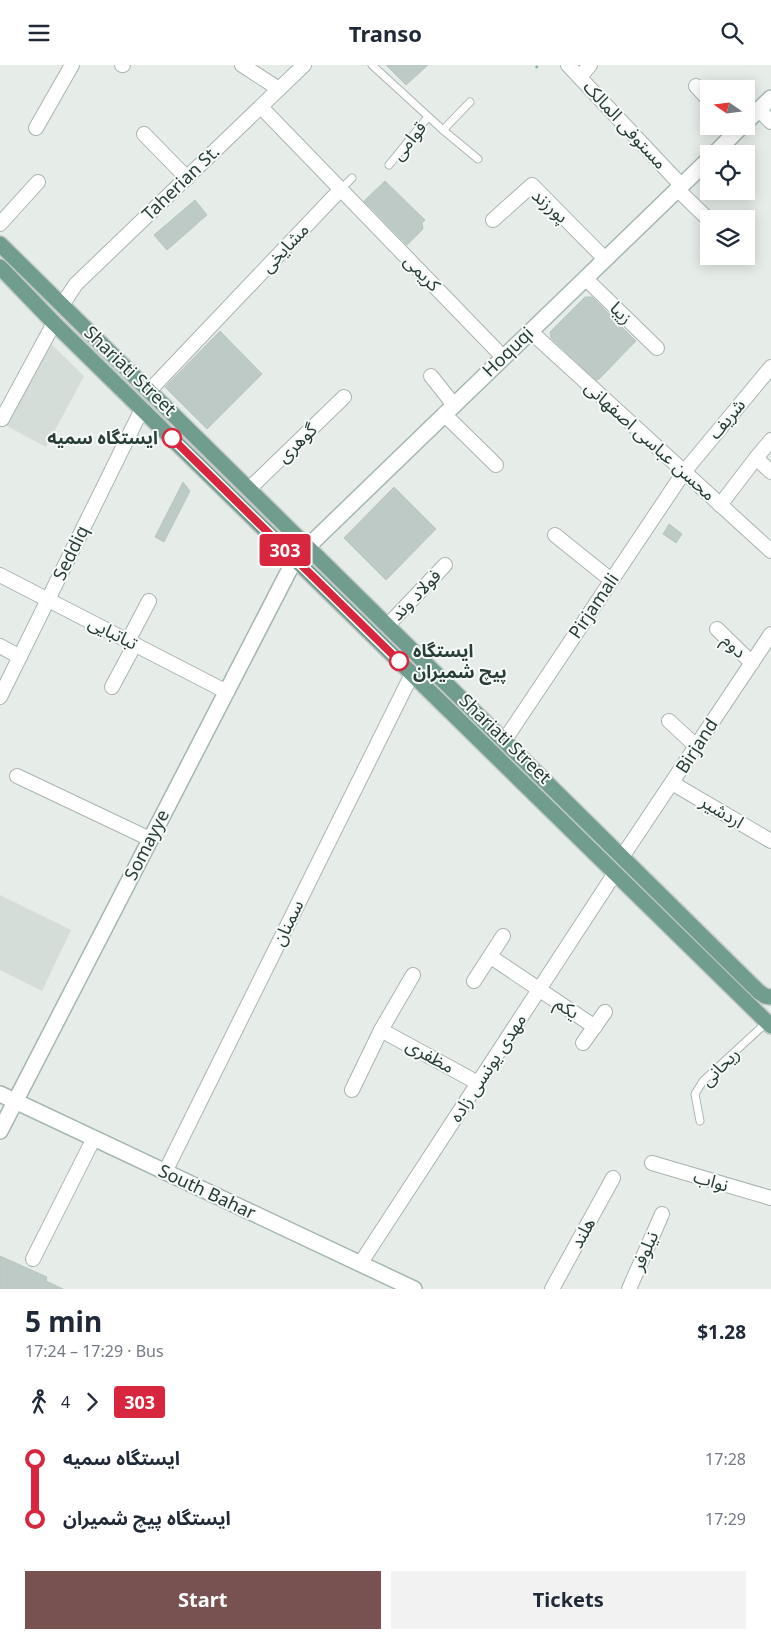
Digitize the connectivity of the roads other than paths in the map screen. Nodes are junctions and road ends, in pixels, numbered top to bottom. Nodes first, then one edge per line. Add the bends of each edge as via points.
1 (72, 65) edge
2 (242, 65) edge
3 (304, 65) edge
4 (372, 65) edge
5 (568, 65) edge
6 (590, 65) edge
7 (580, 77) junction
8 (696, 86) dead end
9 (279, 89) junction
10 (700, 90) edge
11 (771, 98) edge
12 (470, 102) dead end
13 (261, 107) junction
14 (759, 110) junction
15 (755, 113) edge
16 (428, 117) junction
17 (771, 122) edge
18 (36, 128) dead end
19 (443, 131) junction
20 (144, 134) dead end
21 (732, 135) edge
22 (722, 145) edge
23 (478, 159) dead end
24 (389, 165) dead end
25 (700, 167) edge
26 (187, 178) junction
27 (352, 178) dead end
28 (38, 182) dead end
29 (679, 187) junction
30 (341, 189) junction
31 (700, 210) edge
32 (493, 220) dead end
33 (0, 224) edge
34 (0, 244) edge
35 (605, 259) junction
36 (0, 267) edge
37 (585, 278) junction
38 (62, 305) junction
39 (54, 323) junction
40 (530, 331) junction
41 (657, 349) dead end
42 (503, 357) junction
43 (771, 367) edge
44 (431, 376) dead end
45 (149, 391) junction
46 (344, 397) dead end
47 (142, 409) junction
48 (449, 409) junction
49 (2, 419) dead end
50 (771, 440) edge
51 (756, 458) junction
52 (496, 465) dead end
53 (684, 472) junction
54 (771, 472) edge
55 (249, 489) junction
56 (720, 505) junction
57 (555, 535) dead end
58 (307, 546) junction
59 (771, 551) edge
60 (295, 559) junction
61 (445, 565) dead end
62 (0, 575) edge
63 (611, 580) junction
64 (48, 600) junction
65 (149, 601) dead end
66 (387, 626) junction
67 (717, 629) dead end
68 (771, 634) edge
69 (132, 643) junction
70 (0, 646) edge
71 (20, 657) junction
72 (752, 663) junction
73 (412, 674) junction
74 (112, 687) dead end
75 (226, 692) junction
76 (0, 697) edge
77 (669, 721) dead end
78 (504, 741) junction
79 (696, 747) junction
80 (18, 776) dead end
81 (672, 783) junction
82 (150, 839) junction
83 (771, 841) edge
84 (622, 857) junction
85 (615, 873) junction
86 (503, 936) dead end
87 (491, 957) junction
88 (413, 975) dead end
89 (474, 981) dead end
90 (539, 989) junction
91 (771, 997) edge
92 (605, 1012) dead end
93 (769, 1024) edge
94 (595, 1027) junction
95 (381, 1030) junction
96 (583, 1043) dead end
97 (478, 1083) junction
98 (352, 1090) dead end
99 (0, 1095) edge
100 (15, 1102) junction
101 (700, 1121) dead end
102 (0, 1131) edge
103 (94, 1139) junction
104 (652, 1163) dead end
105 (165, 1172) junction
106 (613, 1178) dead end
107 (771, 1198) edge
108 (662, 1214) dead end
109 (33, 1259) dead end
110 (360, 1264) junction
111 (398, 1286) edge
112 (414, 1289) edge
113 (552, 1289) edge
114 (629, 1289) edge

1 - 18 street
2 - 9 street
3 - 9 street, Taherian St.
4 - 16 lane, قوامی
5 - 7 street, مستوفی المالک
6 - 7 street
7 - 29 street, مستوفی المالک
8 - 10 street
9 - 13 street, Taherian St.
11 - 14 main road
12 - 19 lane, قوامی
13 - 26 street, Taherian St.
13 - 30 street
14 - 15 main road
14 - 17 street
16 - 19 lane, قوامی
16 - 24 lane, قوامی
19 - 23 lane, قوامی
20 - 26 street
21 - 22 main road
25 - 29 main road, Hoquqi
26 - 38 street, Taherian St. via 76,284
27 - 30 lane
28 - 33 street
29 - 31 street, مستوفی المالک
29 - 35 main road, Hoquqi
30 - 42 street, کریمی
30 - 45 street, مشایخی
32 - 35 street, پورزند via 532,185
34 - 38 main road, Shariati Street
35 - 37 main road, Hoquqi
36 - 39 main road, Shariati Street
37 - 40 main road, Hoquqi
37 - 41 street, زیبا
38 - 45 main road, Shariati Street
39 - 47 main road, Shariati Street
39 - 49 street
40 - 42 main road, Hoquqi
40 - 53 street, محسن عباسی اصفهانی
42 - 48 main road, Hoquqi
43 - 53 street, شریف
44 - 48 street
45 - 55 main road, Shariati Street
46 - 55 street, گوهری
47 - 60 main road, Shariati Street
47 - 64 street, Seddiq
48 - 52 street
48 - 58 main road, Hoquqi
50 - 51 street
51 - 54 street
51 - 56 street
53 - 56 street, محسن عباسی اصفهانی
53 - 63 street, Pirjamali
55 - 58 main road, Shariati Street
56 - 59 street, محسن عباسی اصفهانی
57 - 63 street
58 - 60 main road, Hoquqi
58 - 66 main road, Shariati Street
60 - 73 main road, Shariati Street
60 - 75 main road, Somayye
61 - 66 street, فولاد وند
62 - 64 street, تباتبایی
63 - 78 street, Pirjamali
64 - 69 street, تباتبایی
64 - 71 street, Seddiq
65 - 69 street
66 - 78 main road, Shariati Street
67 - 72 street, دوم
68 - 72 street, Birjand
69 - 74 street
69 - 75 street, تباتبایی
70 - 71 street
71 - 76 street, Seddiq
72 - 79 street, Birjand
73 - 85 main road, Shariati Street
73 - 105 street, سمنان
75 - 82 main road, Somayye
77 - 79 street
78 - 84 main road, Shariati Street
79 - 81 street, Birjand
80 - 82 street
81 - 83 street, اردشیر
81 - 84 street, Birjand
82 - 100 main road, Somayye
84 - 91 main road, Shariati Street via 759,992
85 - 90 street, مهدی یونسی زاده
85 - 93 main road, Shariati Street
86 - 87 street
87 - 89 street
87 - 90 street, یکم
88 - 95 street
90 - 94 street, یکم
90 - 97 street, مهدی یونسی زاده
92 - 94 street, یکم
93 - 101 lane, ریحانی via 704,1081 695,1094
94 - 96 street, یکم
95 - 97 street, مظفری
95 - 98 street
97 - 110 street, مهدی یونسی زاده
99 - 100 main road, South Bahar
100 - 102 main road, Somayye
100 - 103 main road, South Bahar
103 - 105 main road, South Bahar
103 - 109 street
104 - 107 street, نواب
105 - 110 main road, South Bahar
106 - 113 street, هلند
108 - 114 street, نیلوفر
110 - 111 main road, South Bahar
111 - 112 main road, South Bahar

